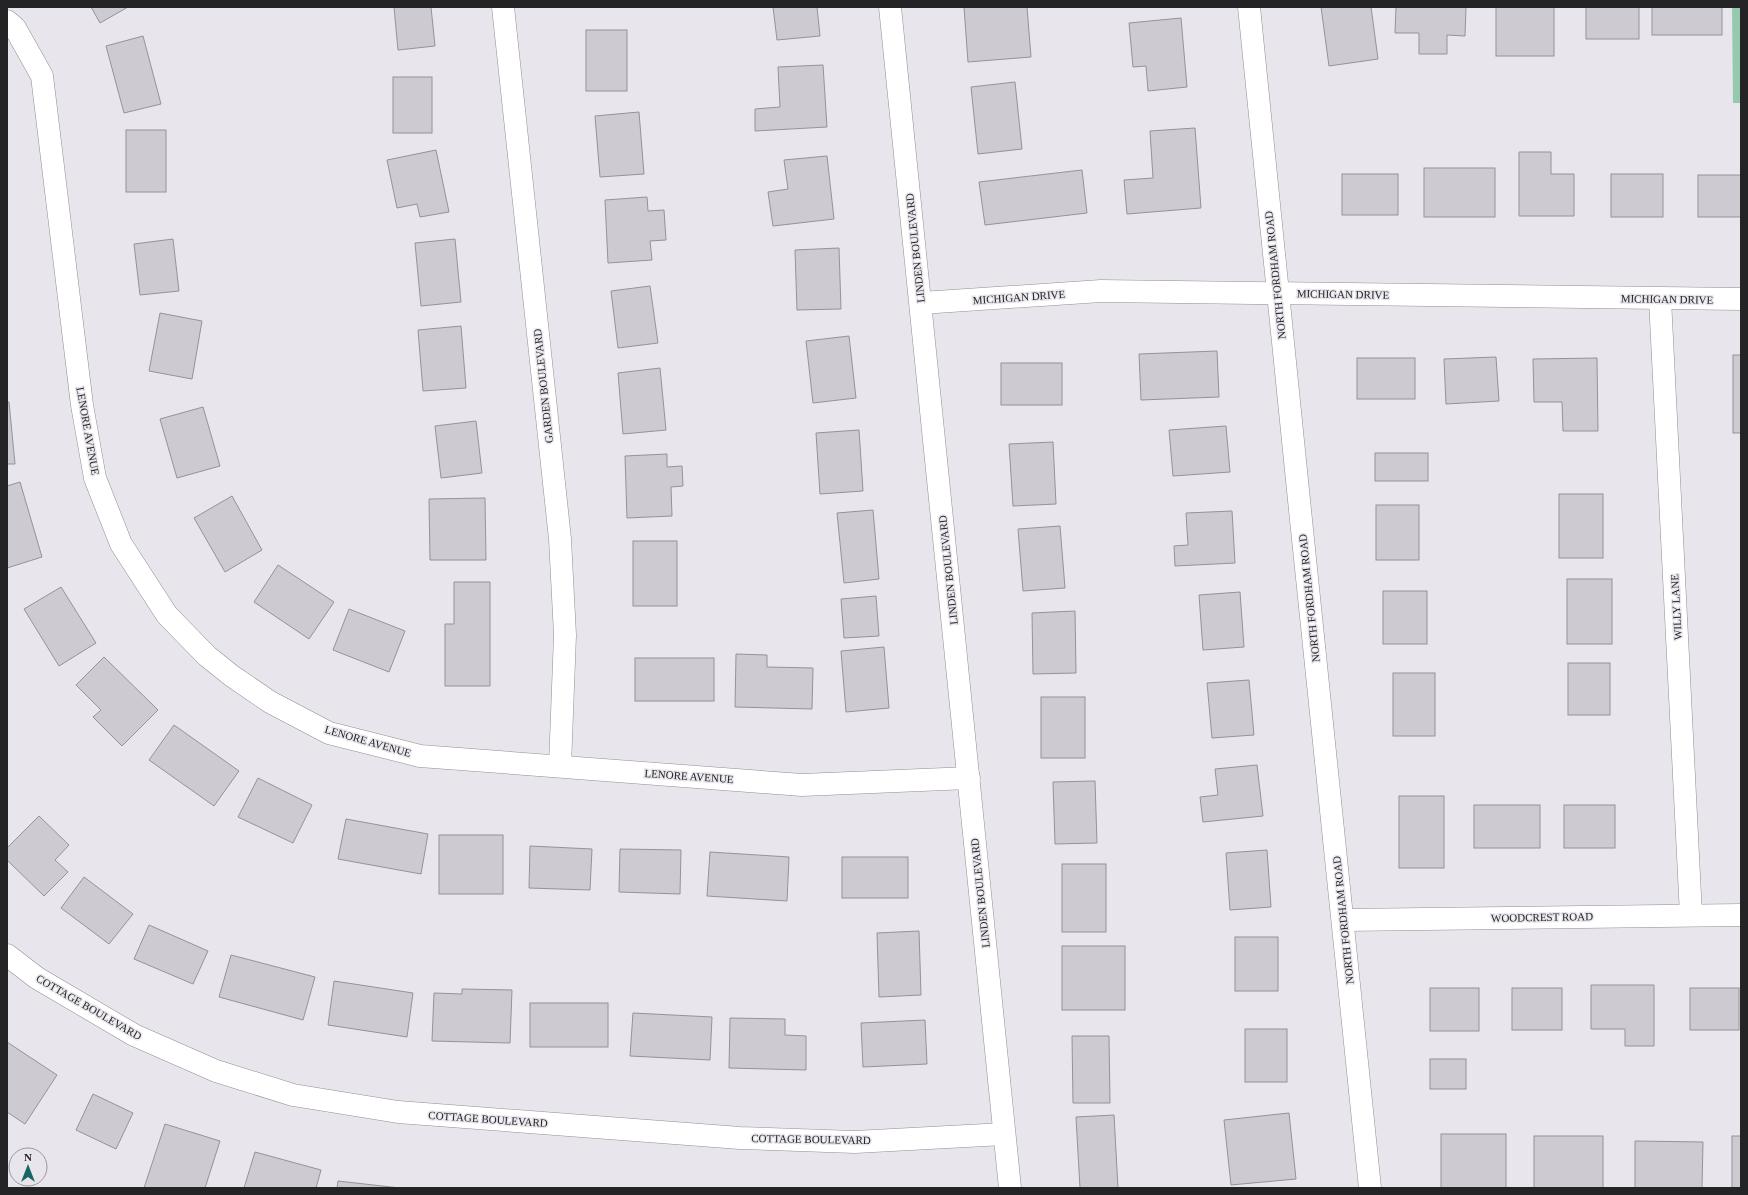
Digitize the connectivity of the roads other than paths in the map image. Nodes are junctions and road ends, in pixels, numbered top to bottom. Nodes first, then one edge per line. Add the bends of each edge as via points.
1 (503, 7) edge
2 (890, 7) edge
3 (1249, 7) edge
4 (7, 21) edge
5 (1277, 293) junction
6 (1660, 299) junction
7 (1741, 299) edge
8 (921, 303) junction
9 (560, 766) junction
10 (969, 778) junction
11 (1691, 915) junction
12 (1741, 915) edge
13 (1344, 920) junction
14 (7, 955) edge
15 (1004, 1134) junction
16 (1010, 1188) edge
17 (1370, 1188) edge

1 - 9 street, GARDEN BOULEVARD via 560,539 565,635
2 - 8 street, LINDEN BOULEVARD
3 - 5 street, NORTH FORDHAM ROAD
4 - 9 street, LENORE AVENUE via 15,28 42,76 82,405 95,478 121,544 167,615 207,656 232,676 270,702 329,733 420,756
5 - 6 street, MICHIGAN DRIVE
5 - 8 street, MICHIGAN DRIVE via 1101,291
5 - 13 street, NORTH FORDHAM ROAD
6 - 7 street, MICHIGAN DRIVE
6 - 11 street, WILLY LANE
8 - 10 street, LINDEN BOULEVARD
9 - 10 street, LENORE AVENUE via 802,785
10 - 15 street, LINDEN BOULEVARD
11 - 12 street, WOODCREST ROAD
11 - 13 street, WOODCREST ROAD
13 - 17 street, NORTH FORDHAM ROAD
14 - 15 street, COTTAGE BOULEVARD via 37,978 134,1035 216,1071 293,1095 398,1112 740,1138 855,1142
15 - 16 street, LINDEN BOULEVARD

